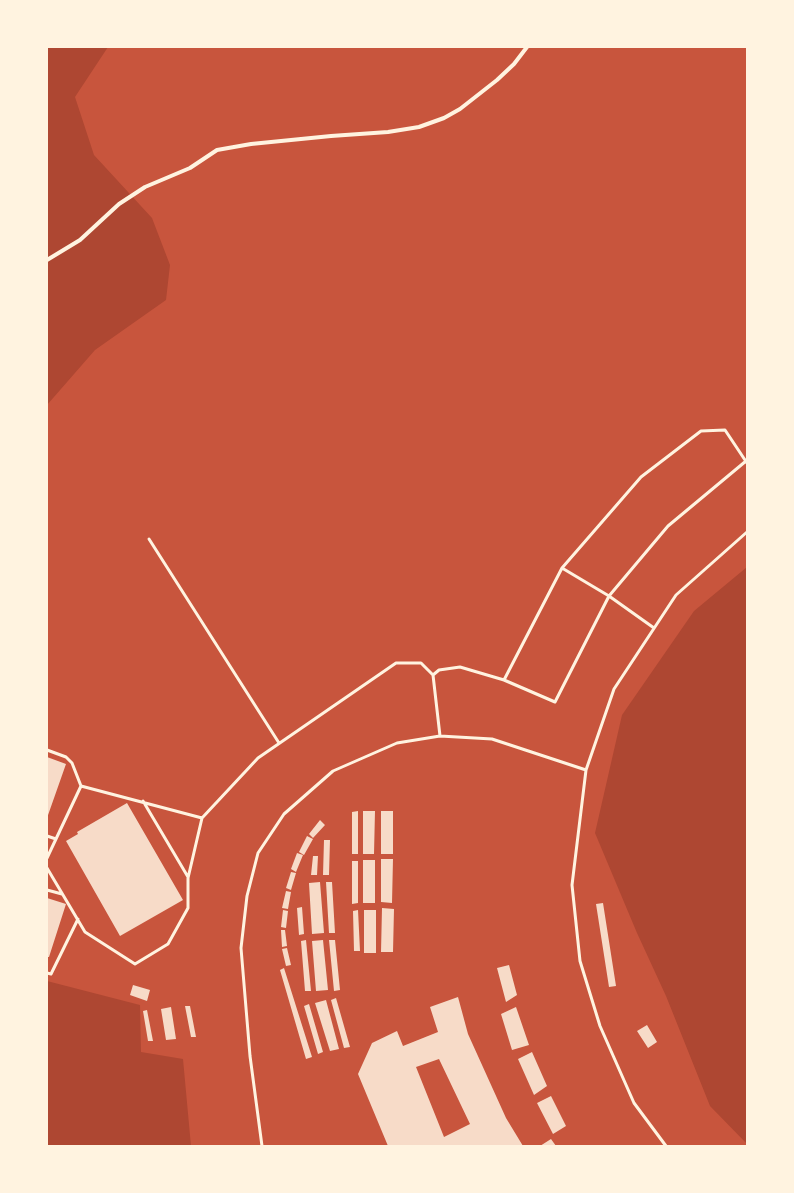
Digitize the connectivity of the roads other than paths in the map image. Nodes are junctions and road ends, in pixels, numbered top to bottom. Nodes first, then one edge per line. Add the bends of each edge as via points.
1 (527, 47) edge
2 (47, 260) edge
3 (746, 462) edge
4 (747, 532) edge
5 (149, 539) dead end
6 (562, 568) junction
7 (609, 596) junction
8 (654, 628) junction
9 (433, 675) junction
10 (504, 680) junction
11 (440, 736) junction
12 (279, 743) junction
13 (47, 750) edge
14 (586, 770) junction
15 (81, 786) junction
16 (143, 801) junction
17 (202, 818) junction
18 (47, 836) edge
19 (56, 839) junction
20 (47, 858) edge
21 (47, 868) edge
22 (188, 878) junction
23 (47, 890) edge
24 (62, 894) junction
25 (78, 919) junction
26 (47, 973) edge
27 (262, 1146) edge
28 (666, 1146) edge

1 - 2 street via 498,80 460,109 419,127 251,144 217,150 190,168 145,187 118,204 80,240
3 - 6 lane via 725,430 701,431 641,478
3 - 7 lane via 668,526
4 - 8 lane via 676,595
5 - 12 lane
6 - 7 lane
6 - 10 lane
7 - 8 lane
7 - 10 lane via 555,702
8 - 14 lane via 614,689
9 - 10 lane via 439,670 460,667
9 - 11 lane
9 - 12 lane via 420,663 396,663
11 - 14 lane via 492,739
11 - 27 lane via 397,743 333,771 284,814 258,853 247,896 241,948 250,1056
12 - 17 lane via 258,758
13 - 15 lane via 66,757 72,763
14 - 28 lane via 572,885 580,961 600,1026 634,1103
15 - 16 lane
15 - 19 lane
16 - 17 lane
16 - 22 lane
17 - 22 lane
18 - 19 lane
19 - 20 lane
21 - 24 lane
22 - 25 lane via 188,908 168,944 135,964 86,932
23 - 24 lane
24 - 25 lane
25 - 26 lane via 51,974

